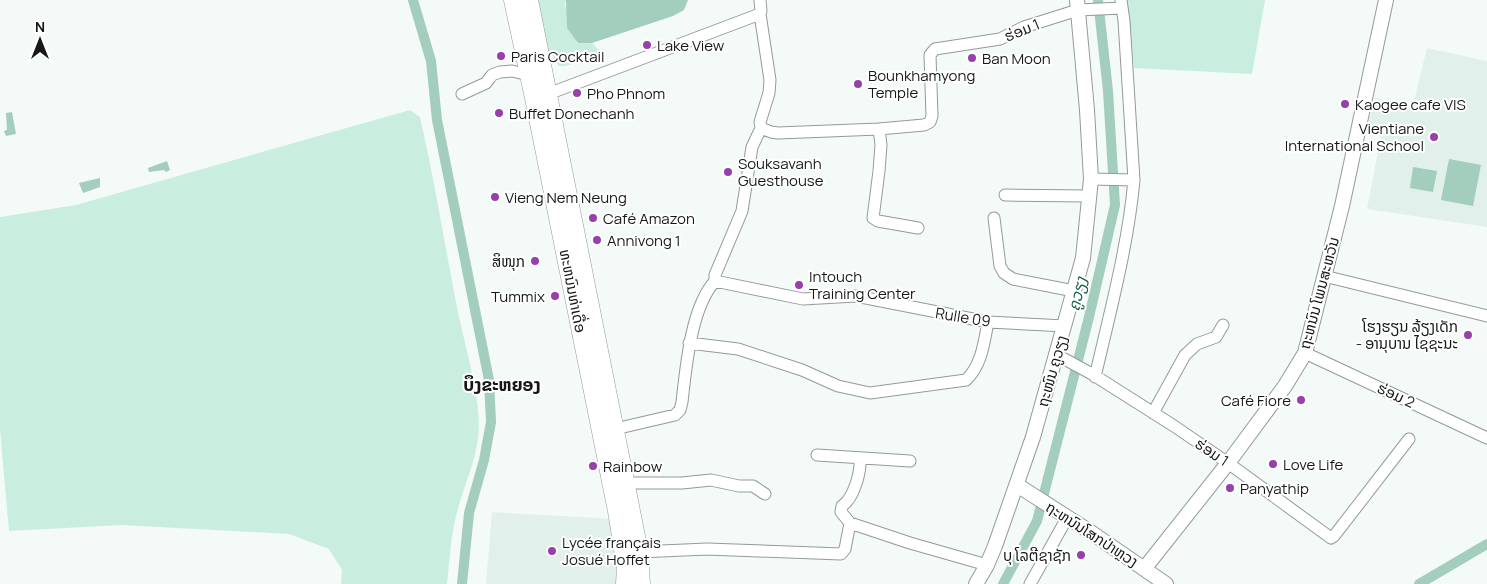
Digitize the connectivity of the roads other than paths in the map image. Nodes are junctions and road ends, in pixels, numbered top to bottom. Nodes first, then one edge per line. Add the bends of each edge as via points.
1 (513, 0) edge
2 (529, 0) edge
3 (760, 0) edge
4 (1386, 0) edge
5 (1120, 5) edge
6 (1081, 7) edge
7 (760, 14) junction
8 (529, 75) junction
9 (462, 94) dead end
10 (548, 94) junction
11 (761, 128) junction
12 (879, 129) junction
13 (1095, 179) junction
14 (1133, 180) junction
15 (1006, 195) dead end
16 (1088, 196) junction
17 (994, 218) dead end
18 (918, 228) dead end
19 (1324, 276) junction
20 (715, 280) junction
21 (1074, 291) junction
22 (1487, 316) edge
23 (988, 322) junction
24 (1223, 325) dead end
25 (1065, 326) junction
26 (689, 342) junction
27 (1305, 353) junction
28 (1061, 357) junction
29 (1094, 375) junction
30 (1153, 413) junction
31 (616, 429) junction
32 (1487, 438) edge
33 (1409, 439) dead end
34 (817, 455) dead end
35 (860, 458) junction
36 (910, 460) dead end
37 (1228, 463) junction
38 (626, 483) junction
39 (1020, 487) junction
40 (765, 494) dead end
41 (1067, 518) junction
42 (850, 523) junction
43 (639, 552) junction
44 (988, 565) junction
45 (1144, 569) junction
46 (625, 584) edge
47 (640, 584) edge
48 (976, 584) edge
49 (1030, 584) edge
50 (1166, 584) edge

1 - 8 main road, ທະຫນົນທ່າເດື່ອ
2 - 10 main road, ທະຫນົນທ່າເດື່ອ
3 - 7 street
4 - 19 street, ຖະຫນົນ ໂພນສະຫວັນ
5 - 6 street, ຮ່ອມ 1
5 - 14 street via 1124,21
6 - 12 street, ຮ່ອມ 1 via 1000,39 935,49 930,55 930,122
6 - 13 street, ຖະໜົນ ຄູວຽງ
7 - 10 street
7 - 11 street via 770,80
8 - 9 street via 500,72 492,75 486,83
8 - 46 main road, ທະຫນົນທ່າເດື່ອ via 618,510 626,568
10 - 31 main road, ທະຫນົນທ່າເດື່ອ
11 - 12 street via 778,133
11 - 20 street via 752,148 742,211
12 - 18 street via 881,145 873,218
13 - 14 street
13 - 16 street, ຖະໜົນ ຄູວຽງ
14 - 29 street via 1112,307
15 - 16 street
16 - 21 street, ຖະໜົນ ຄູວຽງ via 1083,258
17 - 21 street via 1000,266 1004,274 1013,279
19 - 22 street
19 - 27 street, ຖະຫນົນ ໂພນສະຫວັນ
20 - 23 street, Rulle 09 via 803,299 856,296
20 - 26 street via 706,290
21 - 25 street, ຖະໜົນ ຄູວຽງ
23 - 25 street, Rulle 09
23 - 26 street via 979,363 966,380 870,392 838,386 802,370 738,349
24 - 30 street via 1216,337 1197,344 1185,355
25 - 28 street, ຖະໜົນ ຄູວຽງ
26 - 31 street via 680,410 675,415
27 - 32 street, ຮ່ອມ 2
27 - 37 street, ຖະຫນົນ ໂພນສະຫວັນ via 1285,386
28 - 29 street, ຮ່ອມ 1
28 - 39 street, ຖະໜົນ ຄູວຽງ via 1033,437
29 - 30 street, ຮ່ອມ 1
30 - 37 street, ຮ່ອມ 1
31 - 38 main road, ທະຫນົນທ່າເດື່ອ
33 - 37 street, ຮ່ອມ 1 via 1331,538
34 - 35 street
35 - 36 street
35 - 42 street via 857,482 841,512
37 - 45 street, ຖະຫນົນ ໂພນສະຫວັນ
38 - 40 street via 711,480 753,486
38 - 43 main road, ທະຫນົນທ່າເດື່ອ
39 - 41 street, ຖະຫນົນໂສກປ່າຫຼວງ
39 - 44 street, ຖະໜົນ ຄູວຽງ
41 - 45 street, ຖະຫນົນໂສກປ່າຫຼວງ
41 - 49 street
42 - 43 street via 844,549 834,555 707,549
42 - 44 street via 910,544
43 - 47 main road, ທະຫນົນທ່າເດື່ອ
44 - 48 street, ຖະໜົນ ຄູວຽງ
45 - 50 street, ຖະຫນົນໂສກປ່າຫຼວງ

